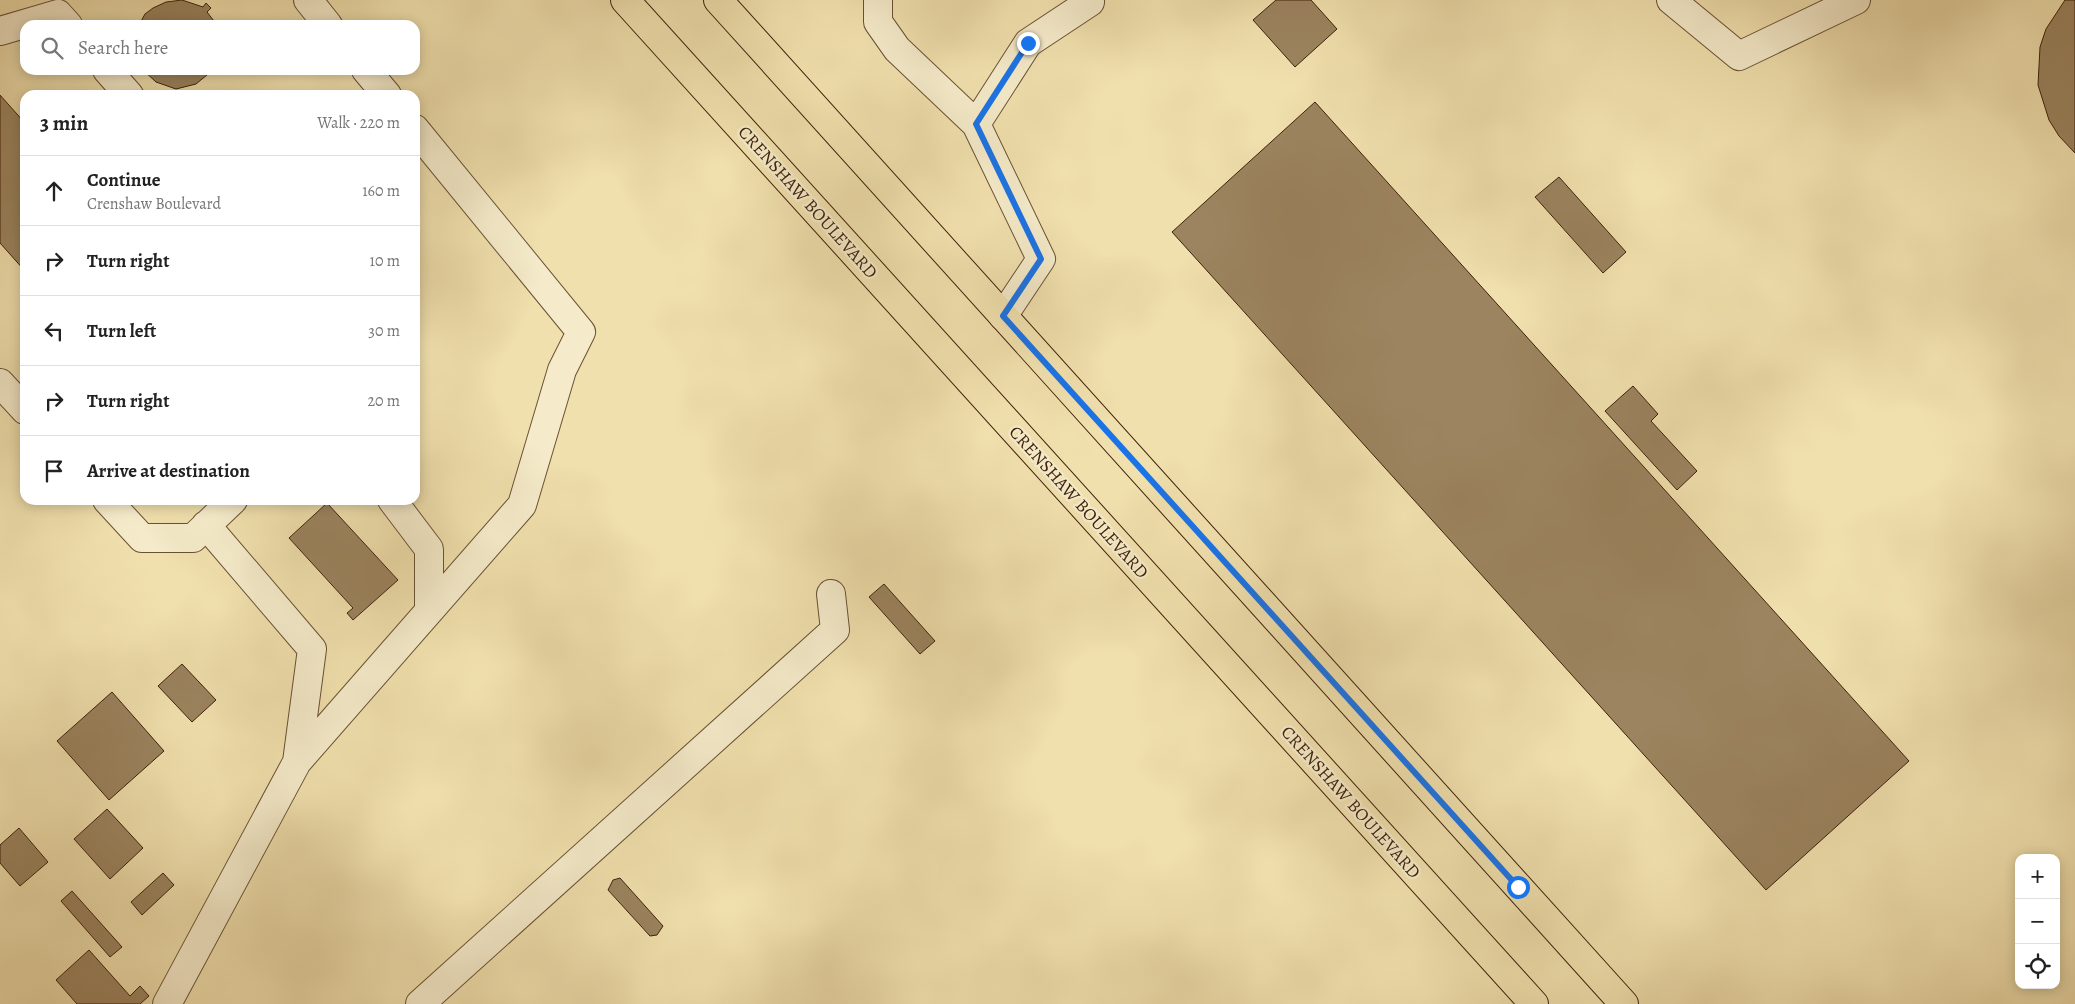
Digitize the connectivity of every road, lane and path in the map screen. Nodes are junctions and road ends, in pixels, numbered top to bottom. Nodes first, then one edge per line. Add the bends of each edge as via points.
1 (308, 0) edge
2 (625, 0) edge
3 (718, 0) edge
4 (878, 0) edge
5 (1671, 0) edge
6 (1856, 0) edge
7 (1091, 1) edge
8 (38, 20) edge
9 (63, 20) edge
10 (324, 20) edge
11 (20, 25) edge
12 (0, 31) edge
13 (111, 75) edge
14 (370, 75) edge
15 (125, 90) edge
16 (382, 90) edge
17 (976, 124) junction
18 (420, 135) edge
19 (1003, 316) junction
20 (0, 383) edge
21 (20, 405) edge
22 (112, 505) edge
23 (228, 505) edge
24 (396, 505) edge
25 (206, 525) junction
26 (831, 594) dead end
27 (429, 611) junction
28 (297, 762) junction
29 (167, 1004) edge
30 (420, 1004) edge
31 (1534, 1004) edge
32 (1624, 1004) edge

1 - 10 lane
2 - 31 main road, CRENSHAW BOULEVARD
3 - 19 main road
4 - 17 lane via 878,22 897,49
5 - 6 lane via 1739,56
7 - 17 lane via 1028,43
8 - 9 lane via 58,14
11 - 12 lane
13 - 15 lane
14 - 16 lane
17 - 19 lane via 1041,259
18 - 27 lane via 581,332 562,370 522,505
19 - 32 main road
20 - 21 lane
22 - 25 lane via 142,538 193,538
23 - 25 lane
24 - 27 lane via 430,550
25 - 28 lane via 312,649
26 - 30 lane via 835,630
27 - 28 lane
28 - 29 lane

